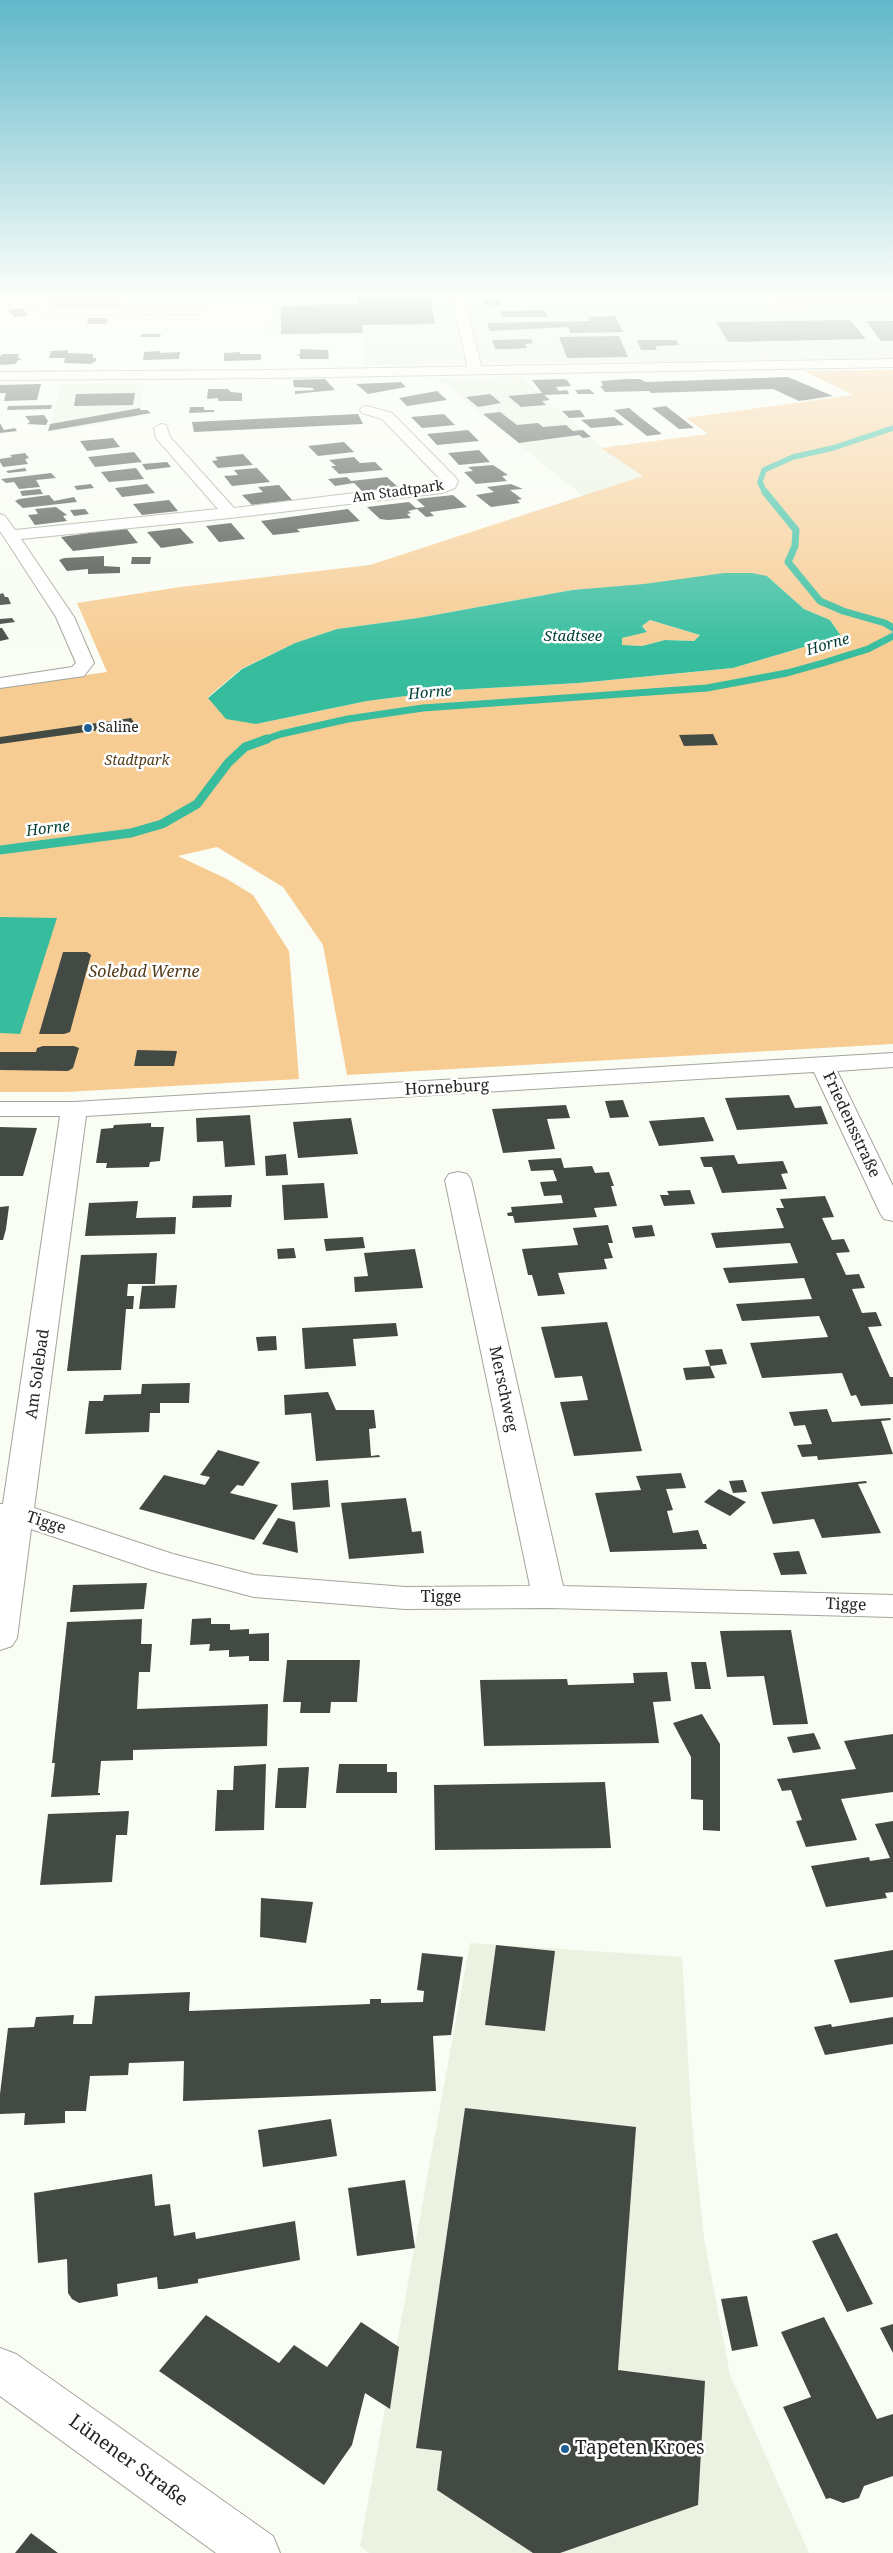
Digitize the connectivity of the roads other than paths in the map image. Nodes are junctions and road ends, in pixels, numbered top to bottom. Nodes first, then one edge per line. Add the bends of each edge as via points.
1 (384, 415) edge
2 (161, 428) dead end
3 (230, 512) junction
4 (0, 519) edge
5 (11, 535) junction
6 (0, 683) edge
7 (893, 1060) edge
8 (822, 1064) junction
9 (0, 1109) edge
10 (74, 1109) junction
11 (458, 1180) dead end
12 (893, 1213) edge
13 (9, 1514) edge
14 (549, 1597) junction
15 (893, 1606) edge
16 (0, 1638) edge
17 (0, 2369) edge
18 (256, 2553) edge

1 - 3 street, Am Stadtpark via 451,481 450,485
2 - 3 street via 163,438
3 - 5 street, Am Stadtpark
4 - 5 street
5 - 6 street via 65,617 84,663 78,672
7 - 8 street, Horneburg
8 - 10 street, Horneburg
8 - 12 street, Friedensstraße
9 - 10 street, Horneburg
10 - 13 street, Am Solebad
11 - 14 street, Merschweg
13 - 14 street, Tigge via 254,1586 405,1598
13 - 16 street, Am Solebad
14 - 15 street, Tigge
17 - 18 street, Lünener Straße

